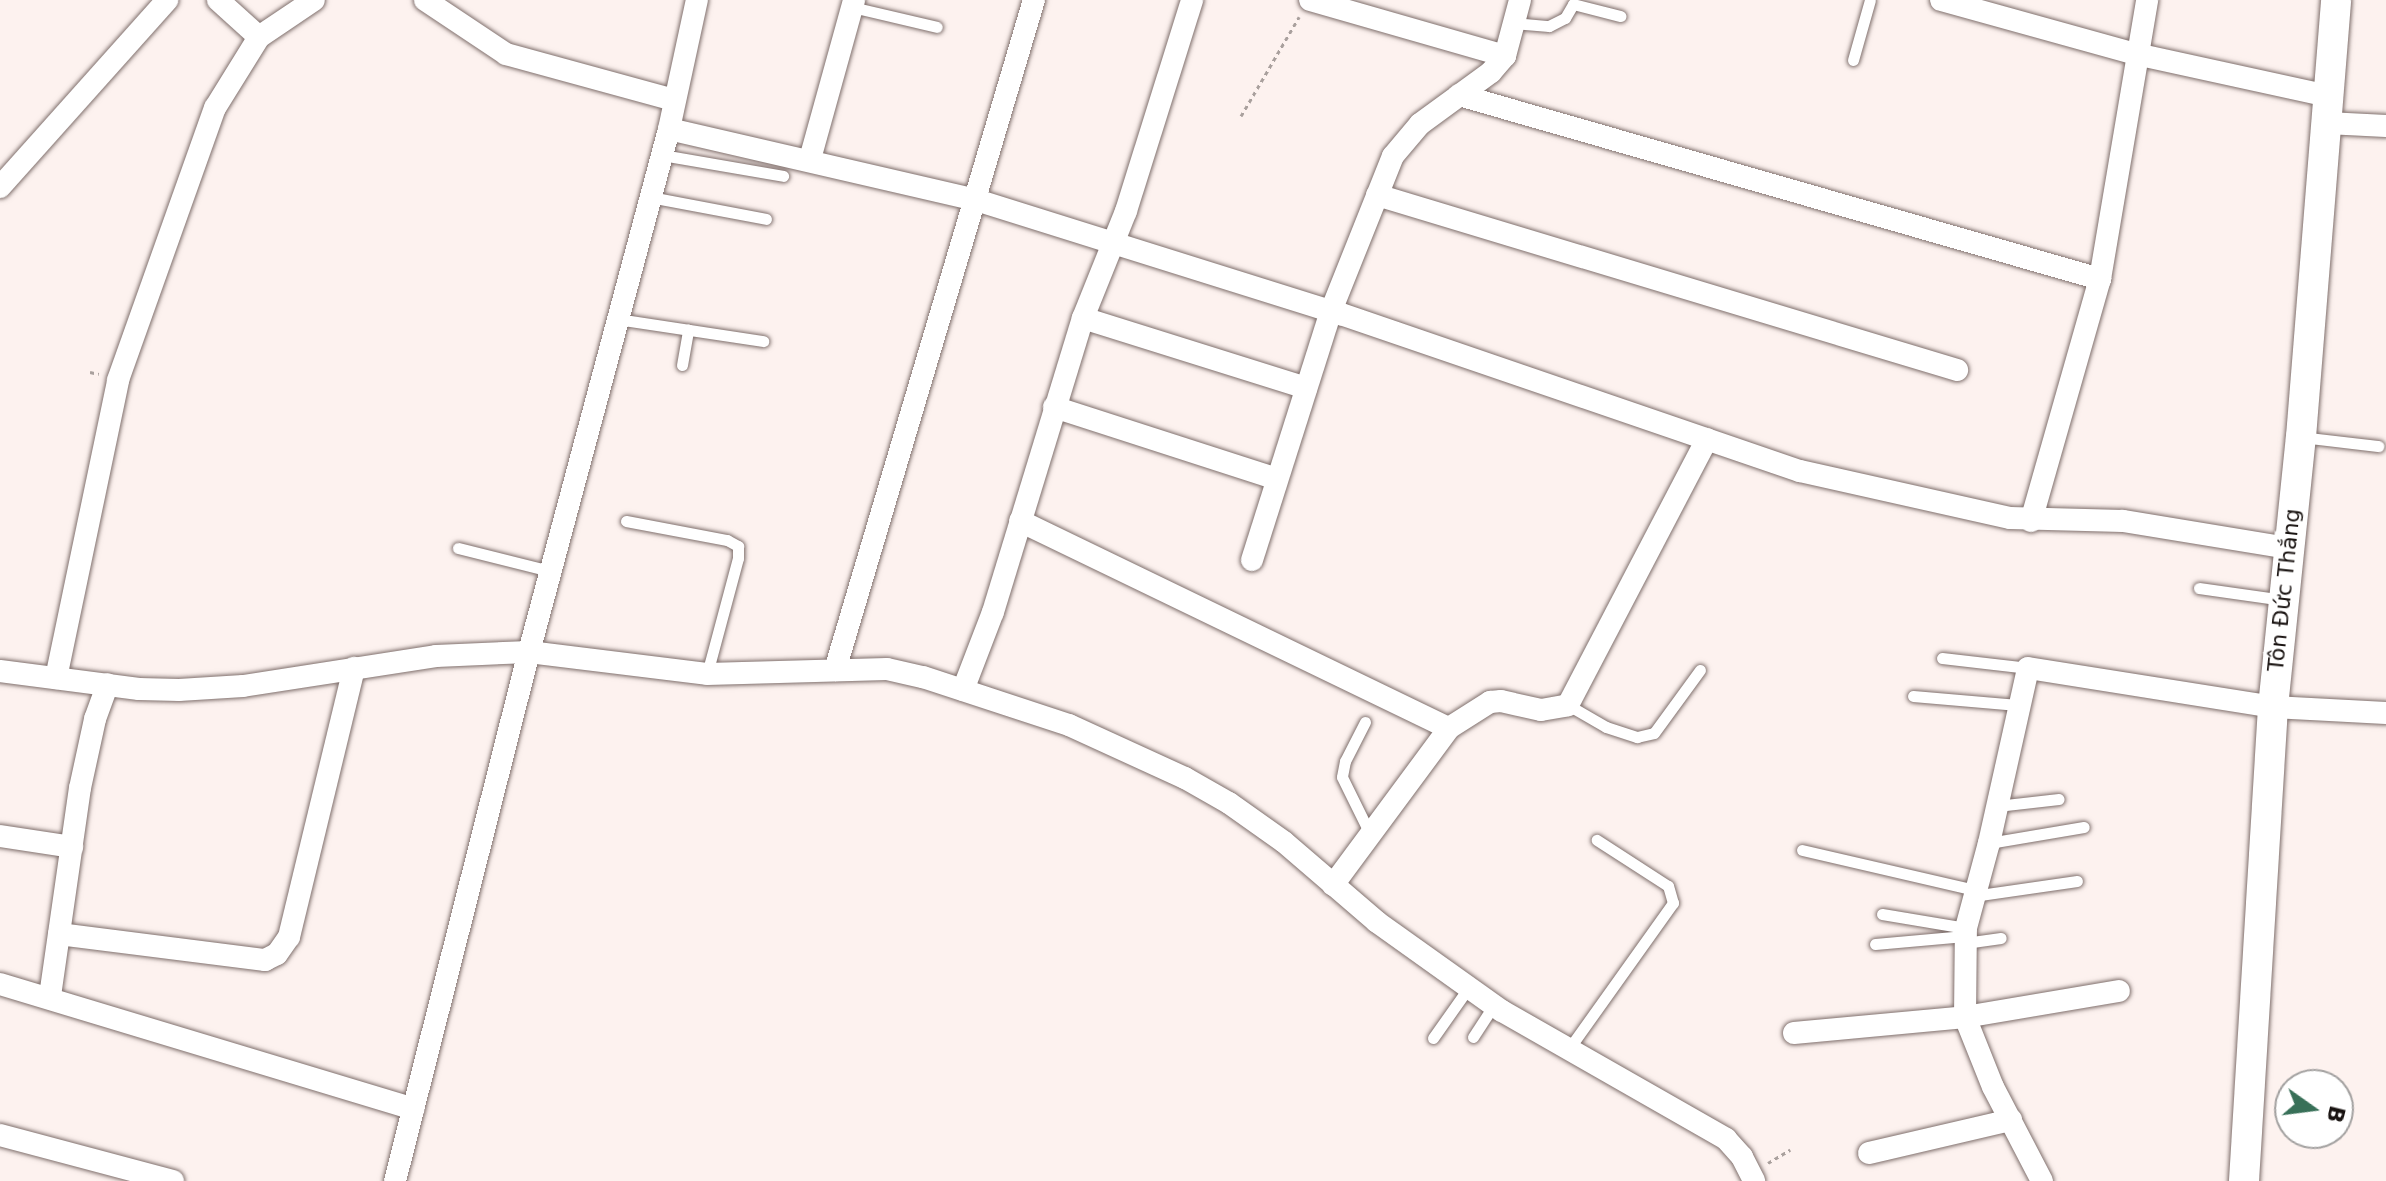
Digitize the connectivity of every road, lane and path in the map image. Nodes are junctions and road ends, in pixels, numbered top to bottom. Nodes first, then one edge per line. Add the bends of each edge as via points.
1 (167, 0) edge
2 (218, 0) edge
3 (314, 0) edge
4 (425, 0) edge
5 (697, 0) edge
6 (1034, 0) edge
7 (1192, 0) edge
8 (1520, 0) edge
9 (1870, 0) edge
10 (1941, 0) edge
11 (2147, 0) edge
12 (2336, 0) edge
13 (1573, 2) edge
14 (853, 4) edge
15 (1306, 6) edge
16 (1620, 16) dead end
17 (1513, 23) junction
18 (937, 27) dead end
19 (259, 37) junction
20 (2136, 54) junction
21 (1505, 56) junction
22 (1853, 60) dead end
23 (1459, 95) junction
24 (674, 100) junction
25 (2328, 109) junction
26 (1241, 116) dead end
27 (2386, 126) edge
28 (669, 129) junction
29 (661, 154) junction
30 (810, 159) junction
31 (783, 176) dead end
32 (0, 187) edge
33 (1377, 195) junction
34 (650, 197) junction
35 (973, 199) junction
36 (766, 219) dead end
37 (1114, 243) junction
38 (2100, 279) junction
39 (1331, 311) junction
40 (1083, 318) junction
41 (617, 319) junction
42 (688, 330) junction
43 (763, 341) dead end
44 (682, 365) dead end
45 (1957, 370) dead end
46 (1306, 388) junction
47 (1054, 407) junction
48 (2301, 437) junction
49 (1707, 439) junction
50 (2378, 446) dead end
51 (1277, 479) junction
52 (626, 521) dead end
53 (1020, 521) junction
54 (2031, 521) junction
55 (458, 548) dead end
56 (2288, 548) junction
57 (1252, 560) dead end
58 (550, 571) junction
59 (2199, 588) dead end
60 (2283, 600) junction
61 (529, 652) junction
62 (1942, 658) dead end
63 (354, 668) junction
64 (2028, 668) junction
65 (835, 670) junction
66 (1700, 670) dead end
67 (0, 671) edge
68 (707, 674) junction
69 (56, 678) junction
70 (108, 684) junction
71 (963, 690) junction
72 (1913, 696) dead end
73 (1568, 705) junction
74 (2018, 705) junction
75 (2273, 707) junction
76 (2386, 713) edge
77 (1365, 722) dead end
78 (1449, 728) junction
79 (2059, 799) dead end
80 (1997, 806) junction
81 (2084, 827) dead end
82 (1370, 834) junction
83 (0, 836) edge
84 (1597, 840) dead end
85 (1989, 843) junction
86 (72, 847) junction
87 (1802, 850) dead end
88 (2077, 881) dead end
89 (1333, 885) junction
90 (1973, 893) junction
91 (1882, 914) dead end
92 (59, 934) junction
93 (1965, 936) junction
94 (2001, 938) dead end
95 (1875, 944) dead end
96 (0, 984) edge
97 (1469, 987) junction
98 (2119, 991) dead end
99 (50, 996) junction
100 (1494, 1005) junction
101 (1965, 1017) junction
102 (1794, 1033) dead end
103 (1473, 1037) dead end
104 (1433, 1038) dead end
105 (1568, 1050) junction
106 (413, 1109) junction
107 (2011, 1120) junction
108 (0, 1135) edge
109 (1790, 1150) dead end
110 (1869, 1153) dead end
111 (1752, 1177) edge
112 (173, 1181) edge
113 (395, 1181) edge
114 (2042, 1181) edge
115 (2244, 1181) edge

1 - 32 street
2 - 19 street
3 - 19 street
4 - 24 street via 506,54
5 - 24 street
6 - 35 street
7 - 37 street
8 - 17 street
9 - 22 lane
10 - 20 street
11 - 20 street
12 - 25 street, Tôn Đức Thắng
13 - 16 lane
13 - 17 lane via 1565,18 1549,26
14 - 18 lane
14 - 30 street
15 - 21 street
15 - 26 path
17 - 21 street
19 - 69 street via 215,108 118,380
20 - 25 street
20 - 38 street
21 - 23 street
23 - 33 street via 1420,124 1393,156
23 - 38 street
24 - 28 street
25 - 27 street
25 - 48 street, Tôn Đức Thắng
28 - 29 street
28 - 30 street
29 - 31 lane
29 - 34 street
30 - 35 street
33 - 39 street
33 - 45 street
34 - 36 lane
34 - 41 street
35 - 37 street
35 - 65 street
37 - 39 street
37 - 40 street
38 - 54 street
39 - 46 street
39 - 49 street
40 - 46 street
40 - 47 street
41 - 42 lane
41 - 58 street
42 - 43 lane
42 - 44 lane
46 - 51 street
47 - 51 street
47 - 53 street
48 - 50 lane
48 - 56 street, Tôn Đức Thắng
49 - 54 street via 1800,471
49 - 73 street
51 - 57 street
52 - 68 lane via 738,546
53 - 71 street
53 - 78 street
54 - 56 street via 2123,521
55 - 58 lane
56 - 60 street, Tôn Đức Thắng
58 - 61 street
59 - 60 lane
60 - 75 street, Tôn Đức Thắng
61 - 63 street via 436,656
61 - 68 street
61 - 106 street
62 - 64 lane
63 - 70 street via 243,686 179,690
63 - 92 street via 289,937 277,954 265,960
64 - 74 street
64 - 75 street
65 - 68 street
65 - 71 street via 887,669
66 - 73 lane via 1654,733 1637,737 1606,727
67 - 69 street
69 - 70 street
70 - 86 street via 95,719
71 - 89 street via 1069,725 1185,778 1284,842
72 - 74 lane
73 - 78 street via 1541,710 1490,702
74 - 80 street
75 - 76 street
75 - 115 street, Tôn Đức Thắng
77 - 82 lane via 1342,777
78 - 82 street
79 - 80 lane
80 - 85 street
81 - 85 lane
82 - 89 street
83 - 86 street
84 - 105 lane via 1668,886 1673,903
85 - 90 street
86 - 92 street
87 - 90 lane
88 - 90 lane
89 - 97 street
90 - 93 street
91 - 93 lane
92 - 99 street
93 - 94 lane
93 - 95 lane
93 - 101 street
96 - 99 street
97 - 100 street
97 - 104 lane
98 - 101 street
99 - 106 street
100 - 103 lane
100 - 105 street
101 - 102 street
101 - 107 street
105 - 111 street via 1726,1139
106 - 113 street
107 - 110 street
107 - 114 street
108 - 112 street
109 - 111 path

